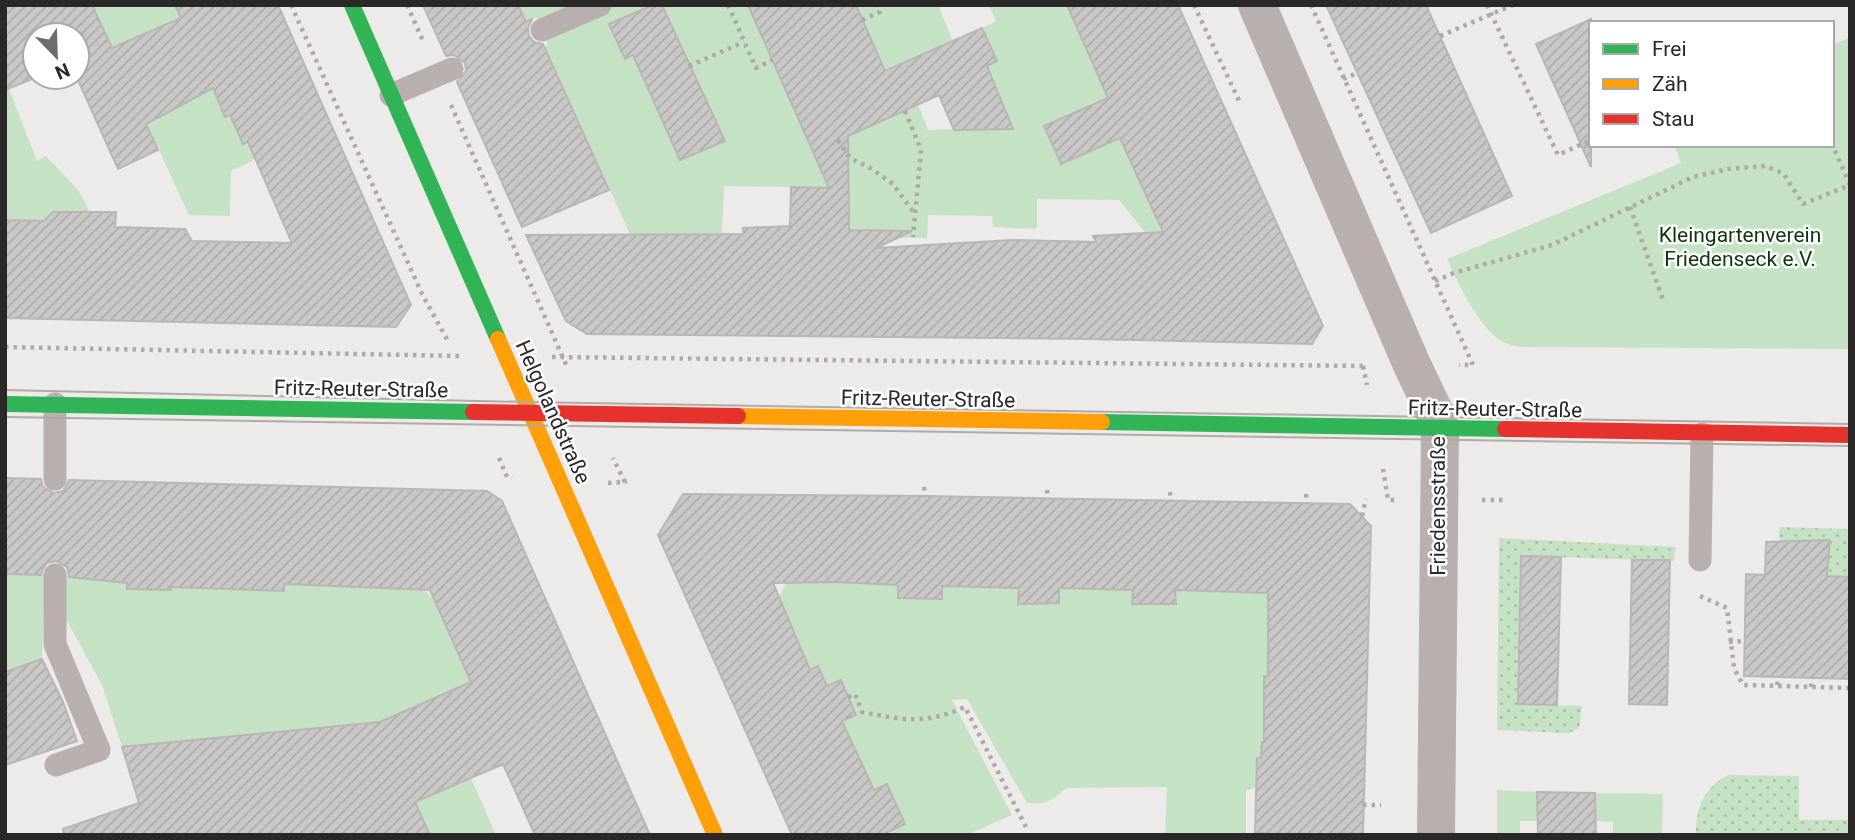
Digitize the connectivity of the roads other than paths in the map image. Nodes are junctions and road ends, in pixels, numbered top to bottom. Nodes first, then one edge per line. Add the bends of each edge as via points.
1 (352, 5) edge
2 (600, 5) edge
3 (1257, 5) edge
4 (542, 30) dead end
5 (445, 72) road end
6 (391, 95) junction
7 (5, 404) edge
8 (55, 404) junction
9 (531, 413) junction
10 (1440, 429) junction
11 (1702, 434) junction
12 (1850, 435) edge
13 (55, 480) dead end
14 (1700, 560) dead end
15 (55, 575) dead end
16 (55, 765) dead end
17 (715, 835) edge
18 (1436, 835) edge

1 - 6 main road, Helgolandstraße
2 - 4 lane
3 - 10 street, Friedensstraße
5 - 6 lane
6 - 9 main road, Helgolandstraße
7 - 8 main road, Fritz-Reuter-Straße
8 - 9 main road, Fritz-Reuter-Straße
8 - 13 lane
9 - 10 main road, Fritz-Reuter-Straße
9 - 17 main road, Helgolandstraße
10 - 11 main road, Fritz-Reuter-Straße
10 - 18 street, Friedensstraße
11 - 12 main road, Fritz-Reuter-Straße
11 - 14 lane
15 - 16 lane via 55,644 99,750

